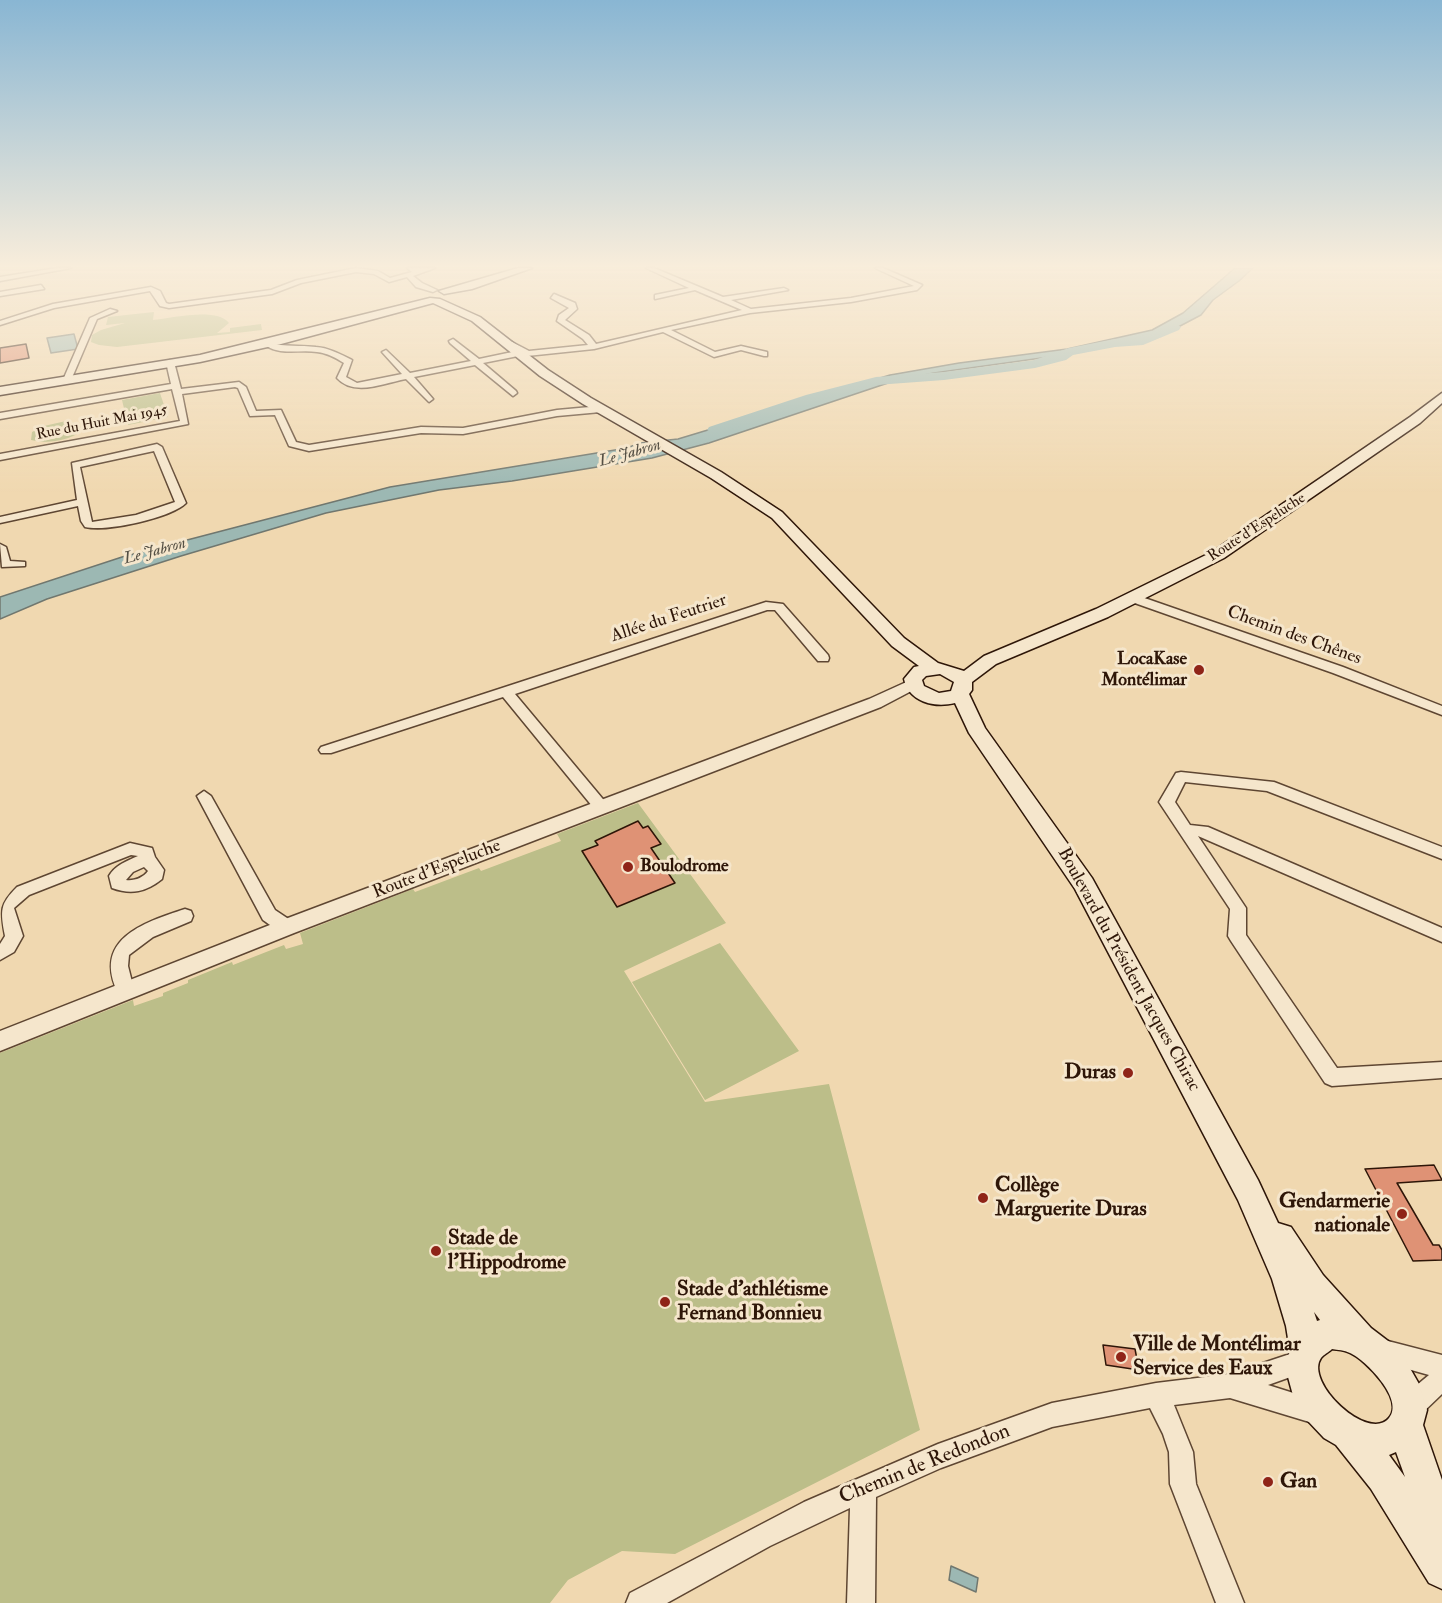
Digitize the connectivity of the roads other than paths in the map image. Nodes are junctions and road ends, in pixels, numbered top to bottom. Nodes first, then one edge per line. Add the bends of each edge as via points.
1 (83, 343) edge
2 (276, 343) edge
3 (455, 343) edge
4 (508, 343) edge
5 (515, 343) edge
6 (591, 343) edge
7 (610, 343) edge
8 (691, 343) edge
9 (269, 345) junction
10 (594, 347) junction
11 (386, 352) dead end
12 (526, 353) junction
13 (764, 354) dead end
14 (478, 362) junction
15 (170, 364) junction
16 (409, 376) junction
17 (67, 380) junction
18 (175, 389) junction
19 (0, 390) edge
20 (513, 393) dead end
21 (1442, 397) edge
22 (429, 399) dead end
23 (587, 401) junction
24 (600, 409) junction
25 (557, 413) junction
26 (0, 416) edge
27 (153, 430) junction
28 (157, 447) junction
29 (0, 457) edge
30 (82, 502) junction
31 (0, 520) edge
32 (0, 534) edge
33 (0, 547) edge
34 (21, 564) dead end
35 (1133, 598) junction
36 (898, 642) junction
37 (823, 658) dead end
38 (951, 678) junction
39 (923, 688) junction
40 (506, 692) junction
41 (1442, 711) edge
42 (976, 729) junction
43 (326, 750) dead end
44 (204, 796) dead end
45 (602, 807) junction
46 (1186, 830) junction
47 (1442, 853) edge
48 (147, 859) dead end
49 (184, 916) dead end
50 (287, 927) junction
51 (1442, 935) edge
52 (0, 953) edge
53 (125, 990) junction
54 (0, 1041) edge
55 (1442, 1070) edge
56 (1248, 1190) junction
57 (1368, 1345) junction
58 (1303, 1355) junction
59 (1442, 1367) edge
60 (1442, 1382) edge
61 (1230, 1386) junction
62 (1156, 1395) junction
63 (1408, 1416) junction
64 (1336, 1424) junction
65 (863, 1489) junction
66 (1442, 1524) edge
67 (1442, 1569) edge
68 (640, 1603) edge
69 (861, 1603) edge
70 (1230, 1603) edge

1 - 17 street
2 - 9 main road
3 - 14 street
4 - 12 main road
5 - 12 main road
6 - 10 street
7 - 10 street
8 - 13 street via 714,355 741,348
9 - 15 main road
9 - 16 street via 321,350 341,358 349,362 341,378 352,385
10 - 12 street
11 - 16 street
12 - 14 street
12 - 23 main road
14 - 16 street
14 - 20 street
15 - 17 main road
15 - 18 street, Rue du Huit Mai 1945
16 - 22 street
17 - 19 main road
18 - 25 street via 236,384 242,387 253,414 278,412 292,444 309,448 421,430 463,431
18 - 26 street
18 - 27 street, Rue du Huit Mai 1945 via 185,422
21 - 35 main road, Route d'Espeluche via 1415,420 1218,555
23 - 24 main road
23 - 25 street
24 - 25 street
24 - 36 main road via 691,460 777,515
27 - 28 street
27 - 29 street, Rue du Huit Mai 1945
28 - 30 street via 75,465
28 - 30 street via 181,503 177,507 95,526 86,521
30 - 31 street
32 - 33 street
33 - 34 street via 6,566
35 - 38 main road, Route d'Espeluche
35 - 41 street, Chemin des Chênes
36 - 38 main road
36 - 39 main road
37 - 40 street, Allée du Feutrier via 779,607 766,606
38 - 39 main road
38 - 39 main road via 947,699
38 - 42 main road, Boulevard du Président Jacques Chirac
39 - 42 main road, Boulevard du Président Jacques Chirac
39 - 45 street, Route d'Espeluche
40 - 43 street, Allée du Feutrier
40 - 45 street
42 - 56 main road, Boulevard du Président Jacques Chirac via 1084,884
44 - 50 street via 269,915
45 - 50 street, Route d'Espeluche
46 - 47 street via 1167,802 1181,777 1269,786
46 - 51 street via 1203,831
46 - 55 street via 1238,908 1237,936 1332,1077
48 - 52 street via 146,852 130,849 23,891 6,908 14,936
49 - 53 street via 123,947 118,959
50 - 53 street, Route d'Espeluche
53 - 54 street, Route d'Espeluche
56 - 57 main road, Boulevard du Président Jacques Chirac via 1312,1286
56 - 58 main road, Boulevard du Président Jacques Chirac via 1287,1277 1302,1326
57 - 58 main road via 1342,1334 1327,1333 1314,1338
57 - 59 street
57 - 63 main road via 1400,1377
58 - 61 street, Chemin de Redondon
58 - 64 main road via 1307,1388
60 - 63 street via 1433,1386
61 - 62 street, Chemin de Redondon
61 - 64 street, Chemin de Redondon
62 - 65 street, Chemin de Redondon via 1052,1415
62 - 70 street via 1174,1430 1183,1484
63 - 64 main road via 1400,1433 1384,1440 1364,1440
63 - 66 main road via 1417,1463
64 - 67 main road via 1384,1476
65 - 68 street, Chemin de Redondon via 761,1537
65 - 69 street

